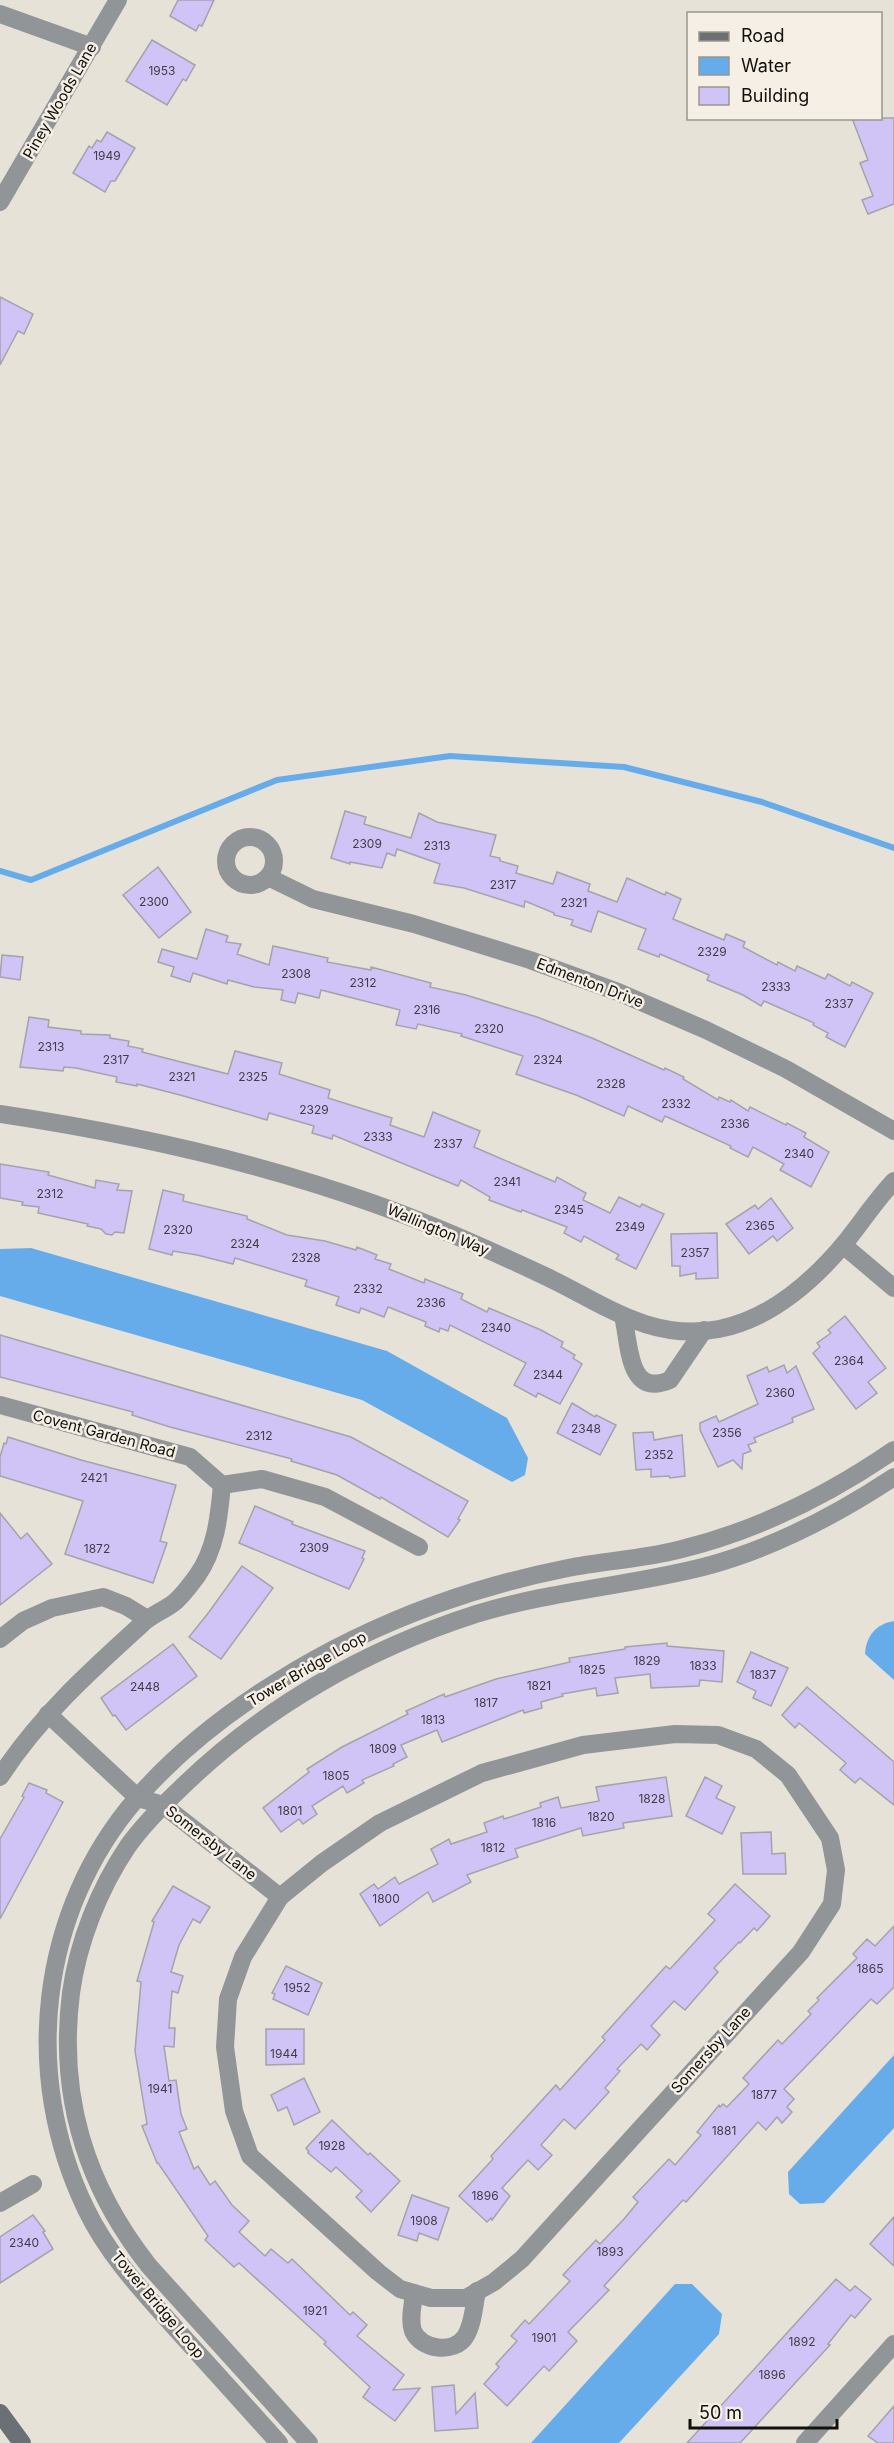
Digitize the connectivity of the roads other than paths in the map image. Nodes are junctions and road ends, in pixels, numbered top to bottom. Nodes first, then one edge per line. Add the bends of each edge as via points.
1 (118, 0) edge
2 (0, 14) edge
3 (92, 47) junction
4 (0, 202) edge
5 (268, 877) dead end
6 (0, 1114) edge
7 (894, 1131) edge
8 (894, 1181) edge
9 (843, 1245) junction
10 (894, 1288) edge
11 (623, 1317) junction
12 (704, 1330) junction
13 (0, 1405) edge
14 (894, 1450) edge
15 (894, 1477) edge
16 (222, 1485) junction
17 (419, 1547) dead end
18 (147, 1619) junction
19 (0, 1639) edge
20 (48, 1714) junction
21 (0, 1778) edge
22 (138, 1798) junction
23 (164, 1805) junction
24 (280, 1898) junction
25 (33, 2184) dead end
26 (0, 2203) edge
27 (477, 2291) junction
28 (414, 2293) junction
29 (894, 2344) edge
30 (0, 2413) edge
31 (22, 2443) edge
32 (279, 2443) edge
33 (309, 2443) edge
34 (805, 2443) edge

1 - 3 street, Piney Woods Lane
2 - 3 street
3 - 4 street, Piney Woods Lane
5 - 7 street, Edmenton Drive via 313,899 414,924 618,992 786,1069
6 - 11 street, Wallington Way via 192,1149 372,1203 537,1273
8 - 9 street, Wallington Way
9 - 10 street
9 - 12 street, Wallington Way via 815,1275 769,1311 744,1322
11 - 12 street, Wallington Way via 658,1329
11 - 12 street via 633,1367 643,1381 653,1384 670,1380
13 - 16 street, Covent Garden Road via 190,1457
14 - 22 street, Tower Bridge Loop via 816,1499 718,1539 645,1557 525,1577 439,1603 373,1630 291,1674 227,1717
15 - 23 street, Tower Bridge Loop via 843,1510 739,1557 668,1575 526,1600 398,1644 313,1687 271,1714 202,1767
16 - 17 street via 262,1479 325,1497
16 - 18 street via 213,1546 198,1575 176,1602
18 - 19 street via 103,1597 52,1608 23,1621
18 - 20 street
20 - 21 street
20 - 22 street
22 - 23 street, Somersby Lane
22 - 32 street, Tower Bridge Loop via 95,1858 58,1948 46,2047 50,2100 76,2186 100,2235 149,2299
23 - 24 street, Somersby Lane
23 - 33 street, Tower Bridge Loop via 130,1843 118,1863 81,1948 69,2013 72,2103 89,2165 129,2241
24 - 27 street, Somersby Lane via 380,1823 482,1773 583,1745 675,1734 718,1735 756,1749 788,1775 830,1838 836,1870 832,1904 801,1952 522,2259
24 - 28 street, Somersby Lane via 243,1957 228,1999 225,2047 234,2112 250,2156 378,2272 400,2289
25 - 26 street
27 - 28 street, Somersby Lane via 466,2298 431,2298
27 - 28 street via 470,2328 464,2338 455,2346 441,2348 426,2344 414,2333
29 - 34 street
30 - 31 main road

